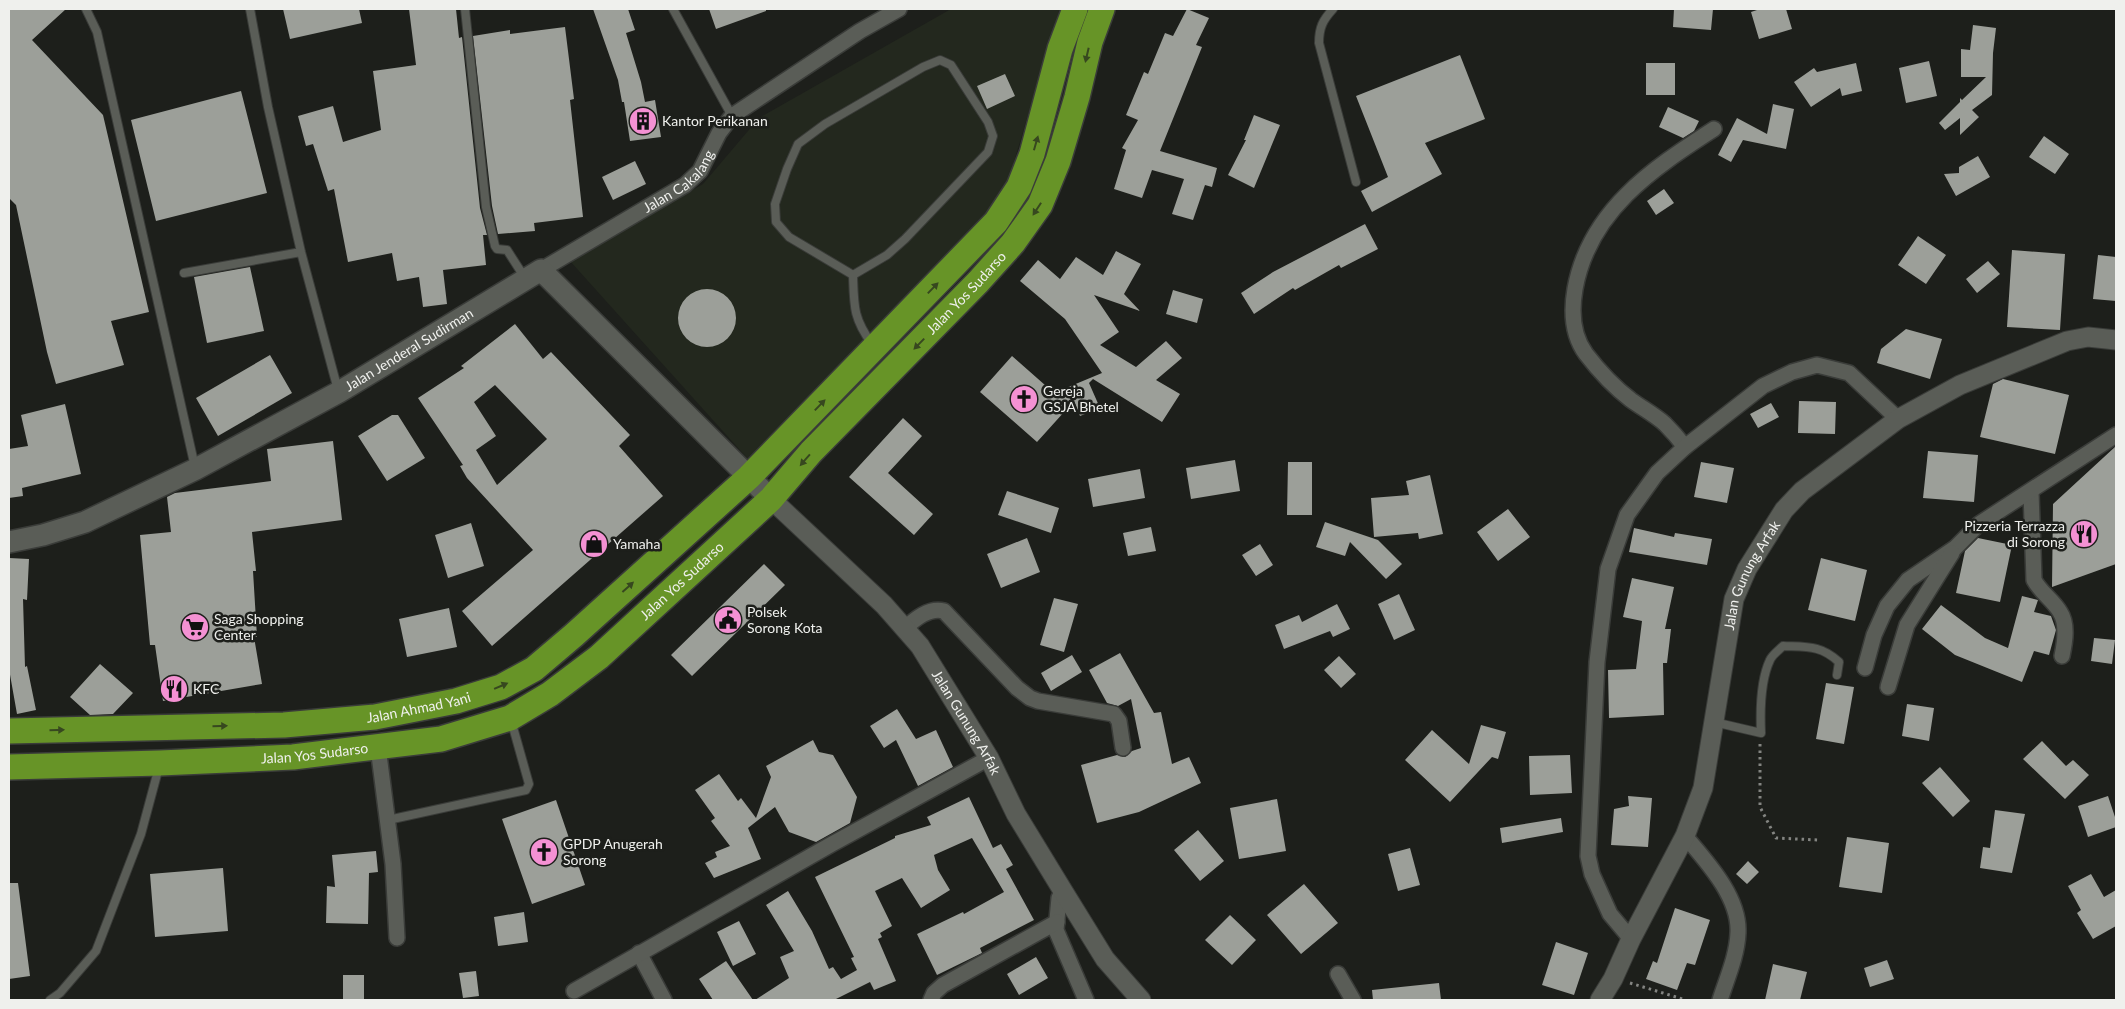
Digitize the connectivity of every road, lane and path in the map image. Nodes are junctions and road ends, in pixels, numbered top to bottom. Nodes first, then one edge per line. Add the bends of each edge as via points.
1 (86, 9) edge
2 (250, 9) edge
3 (465, 9) edge
4 (673, 9) edge
5 (899, 9) edge
6 (1075, 9) edge
7 (1102, 9) edge
8 (1333, 9) edge
9 (732, 116) junction
10 (1714, 129) dead end
11 (1356, 182) dead end
12 (300, 252) junction
13 (184, 273) dead end
14 (534, 275) junction
15 (853, 276) junction
16 (2116, 340) edge
17 (875, 348) junction
18 (339, 392) junction
19 (1898, 419) junction
20 (2116, 435) edge
21 (1685, 447) junction
22 (196, 469) junction
23 (749, 477) junction
24 (2030, 492) junction
25 (770, 499) junction
26 (9, 542) edge
27 (1955, 548) junction
28 (904, 629) junction
29 (2062, 656) dead end
30 (1864, 668) dead end
31 (1837, 675) dead end
32 (1888, 686) dead end
33 (510, 718) junction
34 (1714, 722) junction
35 (9, 731) edge
36 (1761, 733) junction
37 (378, 747) junction
38 (1123, 748) dead end
39 (989, 758) junction
40 (160, 763) junction
41 (9, 767) edge
42 (388, 820) junction
43 (1685, 836) junction
44 (1818, 840) dead end
45 (1062, 891) junction
46 (1057, 922) junction
47 (397, 938) dead end
48 (1631, 939) junction
49 (639, 953) junction
50 (1338, 974) dead end
51 (1613, 979) junction
52 (574, 991) dead end
53 (50, 1000) edge
54 (664, 1000) edge
55 (931, 1000) edge
56 (1086, 1000) edge
57 (1141, 1000) edge
58 (1354, 1000) edge
59 (1600, 1000) edge
60 (1686, 1000) edge
61 (1720, 1000) edge

1 - 22 lane via 96,32
2 - 12 lane
3 - 14 lane via 486,207 494,246 506,249
4 - 9 lane
5 - 9 street, Jalan Cakalang via 860,31
17 -> 6 highway, Jalan Yos Sudarso via 996,222 1019,187
7 -> 25 highway, Jalan Yos Sudarso via 1058,161 1040,205 1013,243 978,282 811,452
8 - 11 lane via 1319,29 1318,43
9 - 14 street, Jalan Cakalang via 719,133 700,171 685,185
10 - 21 street via 1668,158 1610,210 1597,230 1578,275 1572,306 1576,336 1604,376 1665,424
12 - 13 lane
12 - 18 lane
14 - 18 main road, Jalan Jenderal Sudirman
14 - 23 main road
15 - 15 lane via 789,237 776,222 775,204 787,169 798,144 825,124 940,60 951,66 988,122 993,136 988,152 887,256
15 - 17 lane via 854,309 861,328
16 - 19 street, Jalan Gunung Arfak via 2088,337 2067,341 1960,385
23 -> 17 highway, Jalan Yos Sudarso
18 - 22 main road, Jalan Jenderal Sudirman
19 - 21 street via 1849,373 1817,365 1792,372 1763,386
19 - 34 street, Jalan Gunung Arfak via 1802,491 1766,536 1734,599
20 - 24 street
21 - 48 street via 1657,473 1626,515 1608,570 1597,662 1588,856 1592,874 1610,914
22 - 26 main road, Jalan Jenderal Sudirman via 85,522
23 - 25 main road, Jalan Gunung Arfak
35 -> 23 highway, Jalan Ahmad Yani via 284,725 366,718 456,701 501,687 534,669
24 - 27 street via 1979,524
24 - 29 street via 2034,580 2038,589 2060,612 2065,634
25 - 28 street, Jalan Gunung Arfak via 855,577
25 - 33 highway, Jalan Yos Sudarso via 599,657 550,694
27 - 30 street via 1908,580 1887,606
27 - 32 street via 1907,625
28 - 38 street via 924,614 944,611 1030,698 1114,714 1119,721
28 - 39 street, Jalan Gunung Arfak via 920,646
31 - 36 lane via 1839,662 1817,647 1783,646 1771,658 1766,672 1760,713
33 - 37 highway, Jalan Yos Sudarso via 441,739
33 - 42 lane via 529,784 526,790
34 - 36 lane
34 - 43 street, Jalan Gunung Arfak via 1703,788
36 - 44 path via 1760,807 1776,838
37 - 40 highway, Jalan Yos Sudarso via 293,757
37 - 42 street
39 - 45 street, Jalan Gunung Arfak via 1016,814
39 - 49 street
40 - 41 highway, Jalan Yos Sudarso
40 - 53 lane via 142,834 96,951
42 - 47 street
43 - 48 street, Jalan Gunung Arfak
43 - 61 street via 1725,888 1735,910 1738,930 1735,955
45 - 46 street
45 - 57 street, Jalan Gunung Arfak via 1106,959
46 - 55 street via 943,985
46 - 56 street via 1056,930
48 - 51 street, Jalan Gunung Arfak
49 - 52 street
49 - 54 street
50 - 58 street
51 - 59 street, Jalan Gunung Arfak
51 - 60 path

